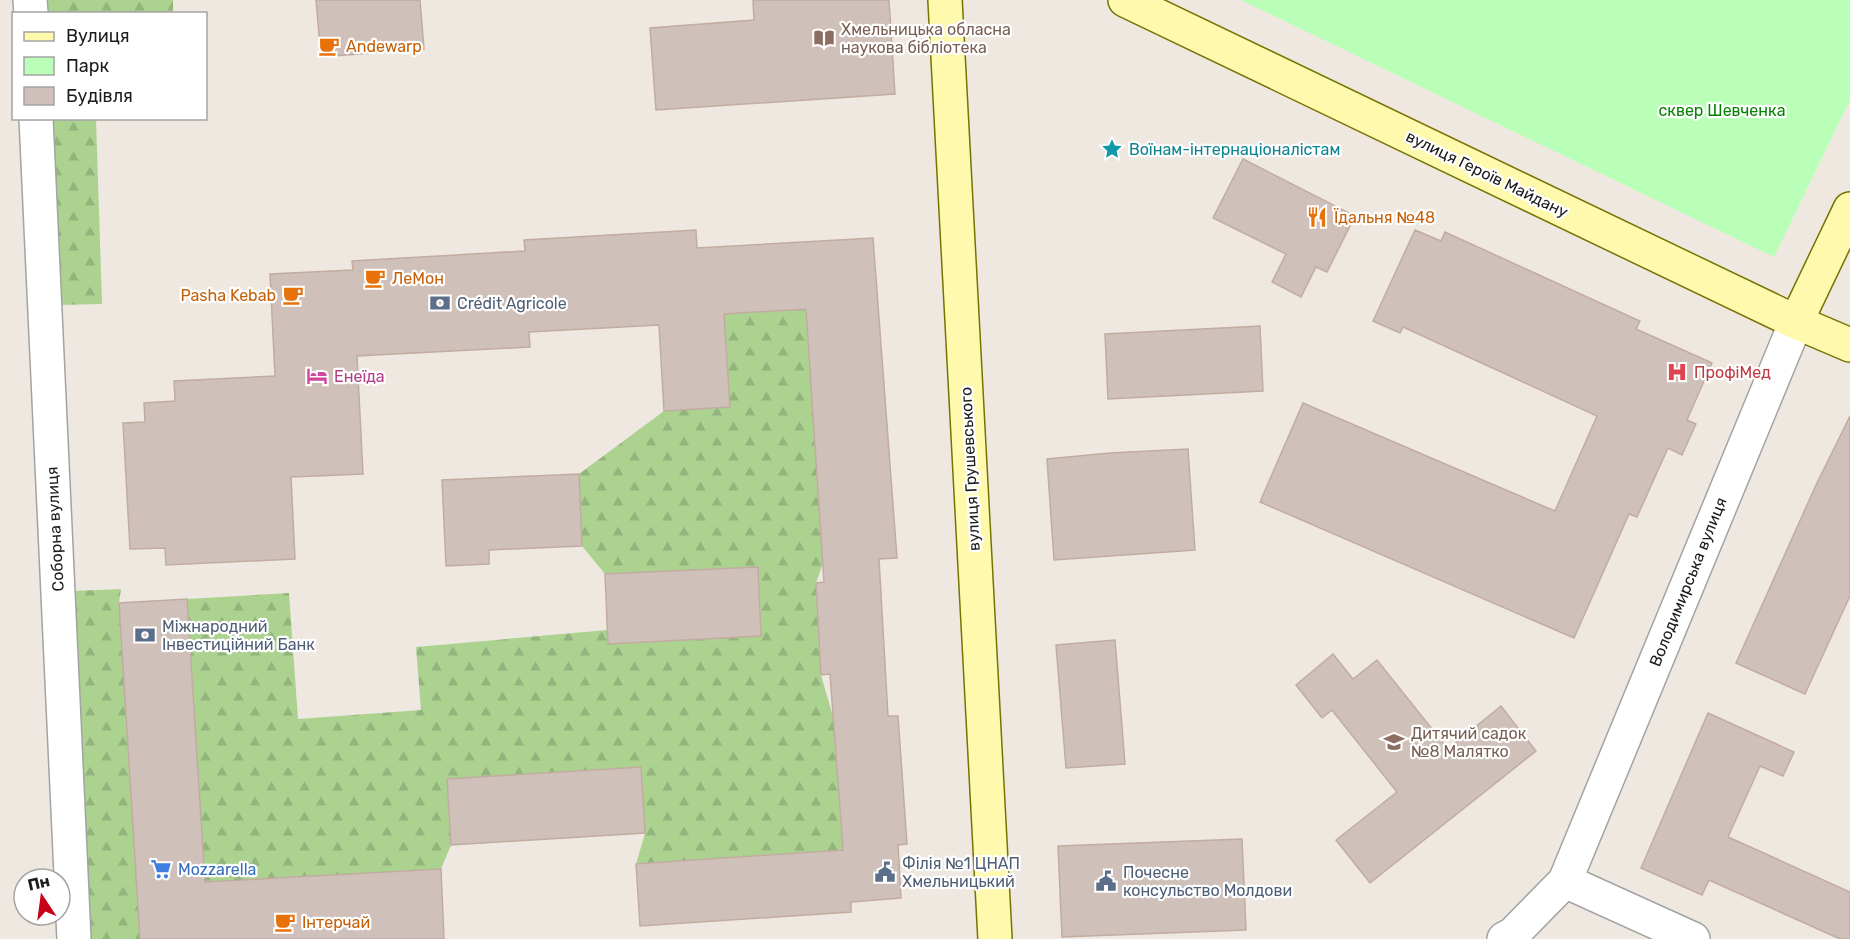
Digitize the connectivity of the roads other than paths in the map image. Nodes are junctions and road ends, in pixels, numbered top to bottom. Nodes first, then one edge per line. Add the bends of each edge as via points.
1 (945, 0) edge
2 (1125, 0) edge
3 (36, 120) edge
4 (1850, 208) edge
5 (1796, 322) junction
6 (1850, 345) edge
7 (1565, 881) junction
8 (74, 939) edge
9 (995, 939) edge
10 (1504, 939) edge
11 (1693, 939) edge

1 - 9 street, вулиця Грушевського
2 - 5 street, вулиця Героїв Майдану
3 - 8 street, Соборна вулиця
4 - 5 street, Володимирська вулиця
5 - 6 street, вулиця Героїв Майдану
5 - 7 street, Володимирська вулиця
7 - 10 street, Володимирська вулиця
7 - 11 street

